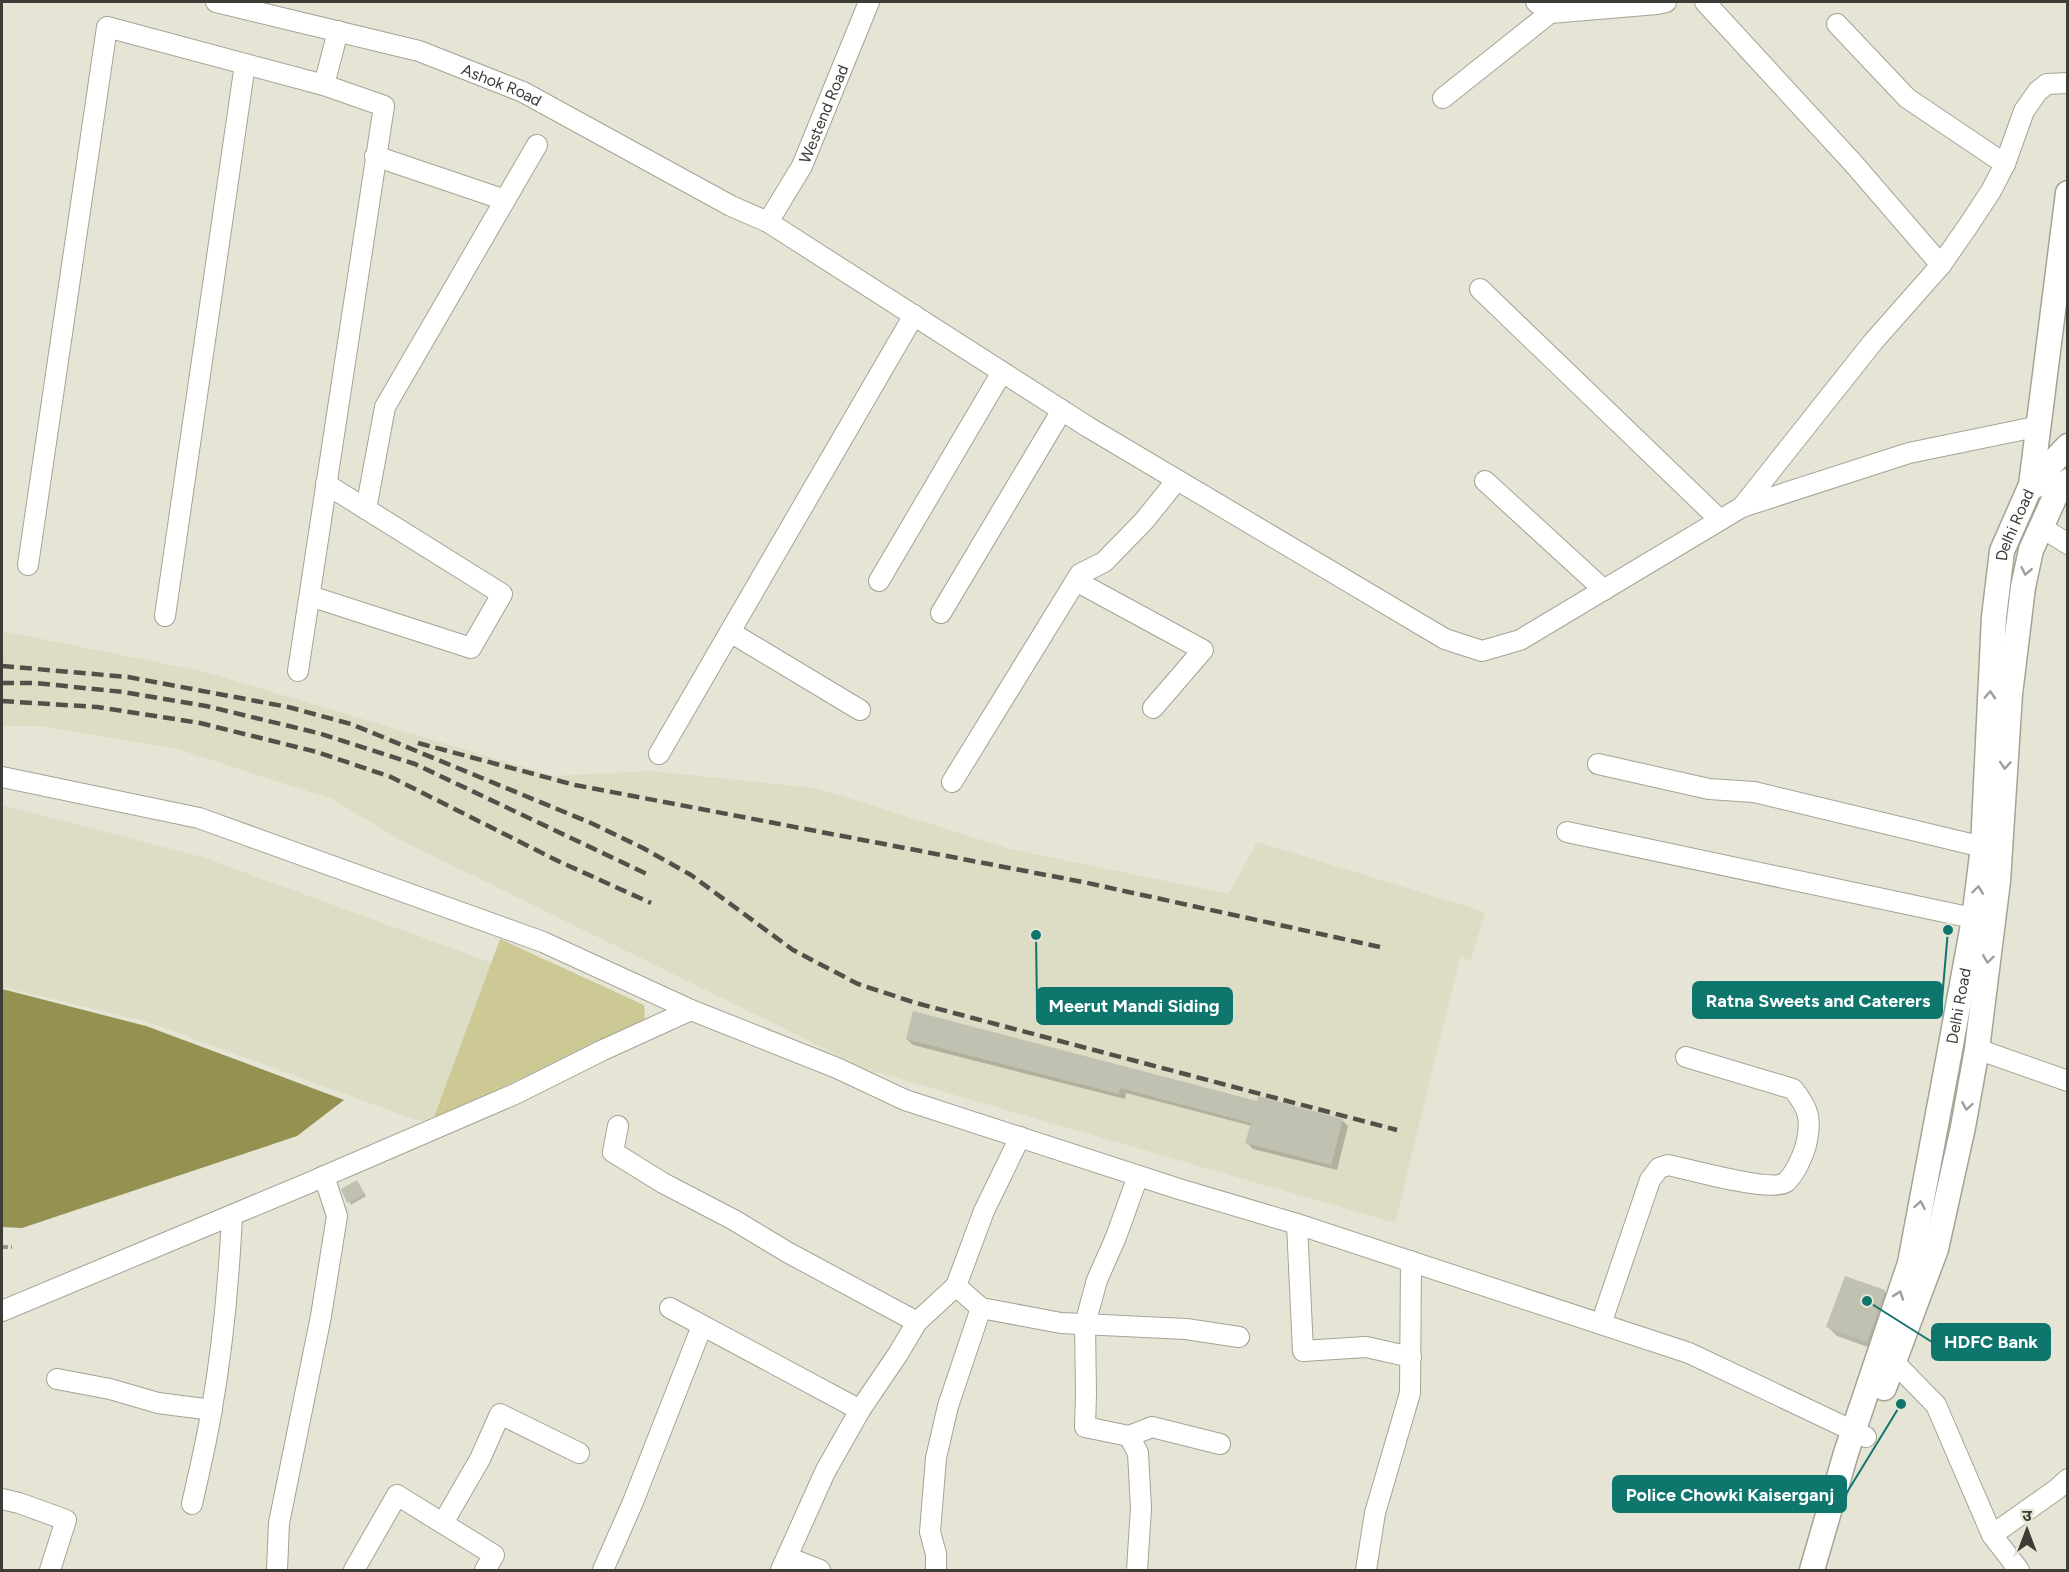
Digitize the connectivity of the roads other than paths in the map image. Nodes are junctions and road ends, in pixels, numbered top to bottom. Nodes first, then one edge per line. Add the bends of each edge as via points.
1 (216, 2) edge
2 (868, 2) edge
3 (1666, 2) edge
4 (1705, 2) edge
5 (1543, 7) edge
6 (276, 9) edge
7 (1837, 24) dead end
8 (338, 31) junction
9 (246, 64) junction
10 (2067, 83) edge
11 (324, 85) junction
12 (1443, 98) dead end
13 (537, 145) dead end
14 (375, 156) junction
15 (2005, 164) junction
16 (2067, 193) edge
17 (506, 200) junction
18 (768, 222) junction
19 (1941, 265) junction
20 (1480, 289) dead end
21 (914, 315) junction
22 (1002, 372) junction
23 (1062, 410) junction
24 (2040, 426) junction
25 (2067, 446) edge
26 (1177, 480) junction
27 (1485, 482) dead end
28 (326, 484) junction
29 (2031, 485) junction
30 (2063, 485) edge
31 (1742, 507) junction
32 (366, 509) junction
33 (1720, 520) junction
34 (2041, 527) junction
35 (2067, 544) edge
36 (28, 565) dead end
37 (879, 581) dead end
38 (1076, 581) junction
39 (1604, 590) junction
40 (309, 596) junction
41 (941, 613) dead end
42 (165, 616) dead end
43 (730, 632) junction
44 (298, 670) dead end
45 (1153, 708) dead end
46 (860, 710) dead end
47 (659, 754) dead end
48 (1598, 764) dead end
49 (2, 777) edge
50 (952, 782) dead end
51 (1567, 832) dead end
52 (1983, 847) junction
53 (1984, 920) junction
54 (691, 1010) junction
55 (1977, 1048) junction
56 (1686, 1057) dead end
57 (2067, 1081) edge
58 (618, 1126) dead end
59 (1020, 1137) junction
60 (1926, 1175) junction
61 (324, 1176) junction
62 (1138, 1176) junction
63 (1951, 1179) junction
64 (232, 1215) junction
65 (1297, 1224) junction
66 (1411, 1261) junction
67 (956, 1286) junction
68 (670, 1308) dead end
69 (981, 1308) junction
70 (2, 1311) edge
71 (917, 1322) junction
72 (1085, 1324) junction
73 (1601, 1324) junction
74 (702, 1326) junction
75 (1239, 1337) dead end
76 (1411, 1357) junction
77 (1887, 1358) junction
78 (57, 1380) dead end
79 (212, 1410) junction
80 (860, 1410) junction
81 (1860, 1434) junction
82 (1129, 1436) junction
83 (1220, 1444) dead end
84 (579, 1453) dead end
85 (2067, 1479) edge
86 (2, 1499) edge
87 (192, 1504) dead end
88 (442, 1523) junction
89 (1992, 1534) junction
90 (784, 1564) edge
91 (50, 1570) edge
92 (277, 1570) edge
93 (354, 1570) edge
94 (485, 1570) edge
95 (603, 1570) edge
96 (820, 1570) edge
97 (936, 1570) edge
98 (1137, 1570) edge
99 (1366, 1570) edge
100 (1812, 1570) edge
101 (1822, 1570) edge
102 (2019, 1570) edge

1 - 6 street, Ashok Road
2 - 18 street, Westend Road via 802,166
3 - 5 street
4 - 19 street
5 - 12 street
6 - 8 street, Ashok Road
7 - 15 street via 1907,98
8 - 11 street
8 - 18 street, Ashok Road via 419,51 523,92 731,206
9 - 11 street
9 - 36 street via 107,27
9 - 42 street
10 - 15 street via 2047,84 2038,91 2024,111
11 - 14 street via 384,106
13 - 17 street
14 - 17 street
14 - 28 street
15 - 19 street
16 - 24 main road
17 - 32 street via 385,407
18 - 21 street, Ashok Road
19 - 31 street
20 - 33 street
21 - 22 street, Ashok Road
21 - 43 street
22 - 23 street, Ashok Road
22 - 37 street
23 - 26 street, Ashok Road
23 - 41 street
24 - 29 main road
24 - 31 street via 1909,453
25 - 29 main road, Delhi Road
26 - 38 street via 1104,562 1080,574
26 - 39 street, Ashok Road via 1445,639 1482,651 1520,640
27 - 39 street
28 - 32 street
28 - 40 street
29 - 30 main road
52 -> 29 main road, Delhi Road via 1994,617 2002,551
30 - 34 main road
31 - 33 street, Ashok Road
32 - 40 street via 502,594 471,648
33 - 39 street, Ashok Road
34 - 35 street
34 -> 53 main road via 2031,550 2024,587 2010,694 1998,881
38 - 45 street via 1203,650
38 - 50 street
40 - 44 street
43 - 46 street
43 - 47 street
48 - 52 street via 1709,789 1754,792
49 - 54 street via 200,818 543,942
51 - 53 street
53 -> 52 main road, Delhi Road
53 -> 55 main road, Delhi Road
53 - 60 main road, Delhi Road
54 - 59 street via 837,1068 905,1100
54 - 61 street via 515,1094
55 - 57 street
55 -> 63 main road, Delhi Road
56 - 73 street via 1792,1089 1809,1113 1806,1144 1792,1174 1776,1186 1668,1165 1659,1168 1650,1180
58 - 71 street via 613,1152
59 - 62 street
59 - 67 street via 984,1211
60 - 63 main road
77 -> 60 main road, Delhi Road
61 - 64 street
61 - 92 street via 337,1216 279,1523
62 - 65 street
62 - 72 street via 1097,1280
63 - 77 main road, Delhi Road via 1936,1249
64 - 70 street
64 - 79 street via 229,1274
65 - 66 street
65 - 76 street via 1303,1351 1366,1347
66 - 73 street
66 - 76 street
67 - 69 street
67 - 71 street
68 - 74 street
69 - 72 street
69 - 97 street via 948,1406 936,1458 930,1532
71 - 80 street
72 - 75 street via 1186,1329
72 - 82 street via 1085,1427
73 - 81 street via 1689,1353
74 - 80 street
74 - 95 street
76 - 99 street via 1410,1393 1375,1513
77 - 81 main road, Delhi Road
77 - 89 street via 1936,1405
78 - 79 street via 158,1403
79 - 87 street
80 - 90 street via 825,1472
81 - 100 main road, Delhi Road
81 - 101 main road, Delhi Road
82 - 83 street via 1152,1427
82 - 98 street via 1138,1453 1141,1508
84 - 88 street via 500,1414 480,1459
85 - 89 street
86 - 91 street via 66,1520
88 - 93 street via 397,1496
88 - 94 street via 494,1555
89 - 102 street
90 - 96 street

